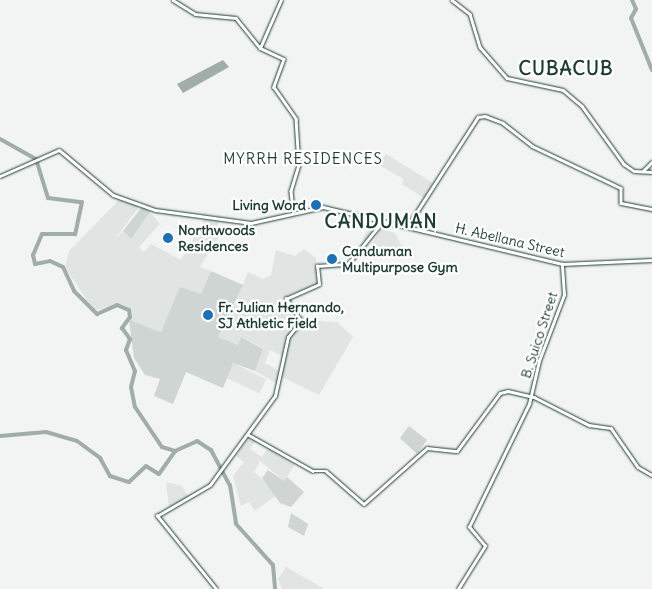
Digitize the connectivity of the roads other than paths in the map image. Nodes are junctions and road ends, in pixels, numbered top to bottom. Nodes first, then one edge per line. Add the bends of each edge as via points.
1 (173, 0) edge
2 (281, 0) edge
3 (452, 0) edge
4 (260, 48) junction
5 (652, 162) edge
6 (643, 171) junction
7 (652, 172) edge
8 (0, 176) edge
9 (652, 209) edge
10 (293, 211) junction
11 (383, 221) junction
12 (407, 227) junction
13 (652, 260) edge
14 (562, 264) junction
15 (531, 396) junction
16 (249, 435) junction
17 (652, 474) edge
18 (216, 589) edge
19 (458, 589) edge

1 - 4 street via 195,14 236,18
2 - 4 street
3 - 6 street via 470,14 480,47 507,78 562,90 582,106 624,164
4 - 10 street via 284,60 274,86 296,119 299,165 292,184
5 - 6 street
6 - 7 street
8 - 10 main road, H. Abellana Street via 59,150 105,190 152,210 251,223
9 - 12 street via 621,203 621,188 532,146 495,118 478,117
10 - 11 main road, H. Abellana Street via 323,207
11 - 12 main road, H. Abellana Street
11 - 16 street via 348,264 317,266 319,284 286,299 301,321 288,337 275,395
12 - 14 main road, H. Abellana Street
13 - 14 main road, H. Abellana Street
14 - 15 street, B. Suico Street via 564,295 538,361
15 - 16 street via 501,392 457,451 427,448 364,504 326,471 313,471
15 - 17 street via 589,425 611,428 638,467
15 - 19 street, B. Suico Street via 493,474 484,504 470,524 470,530 486,544
16 - 18 street via 218,476 190,499 157,516

